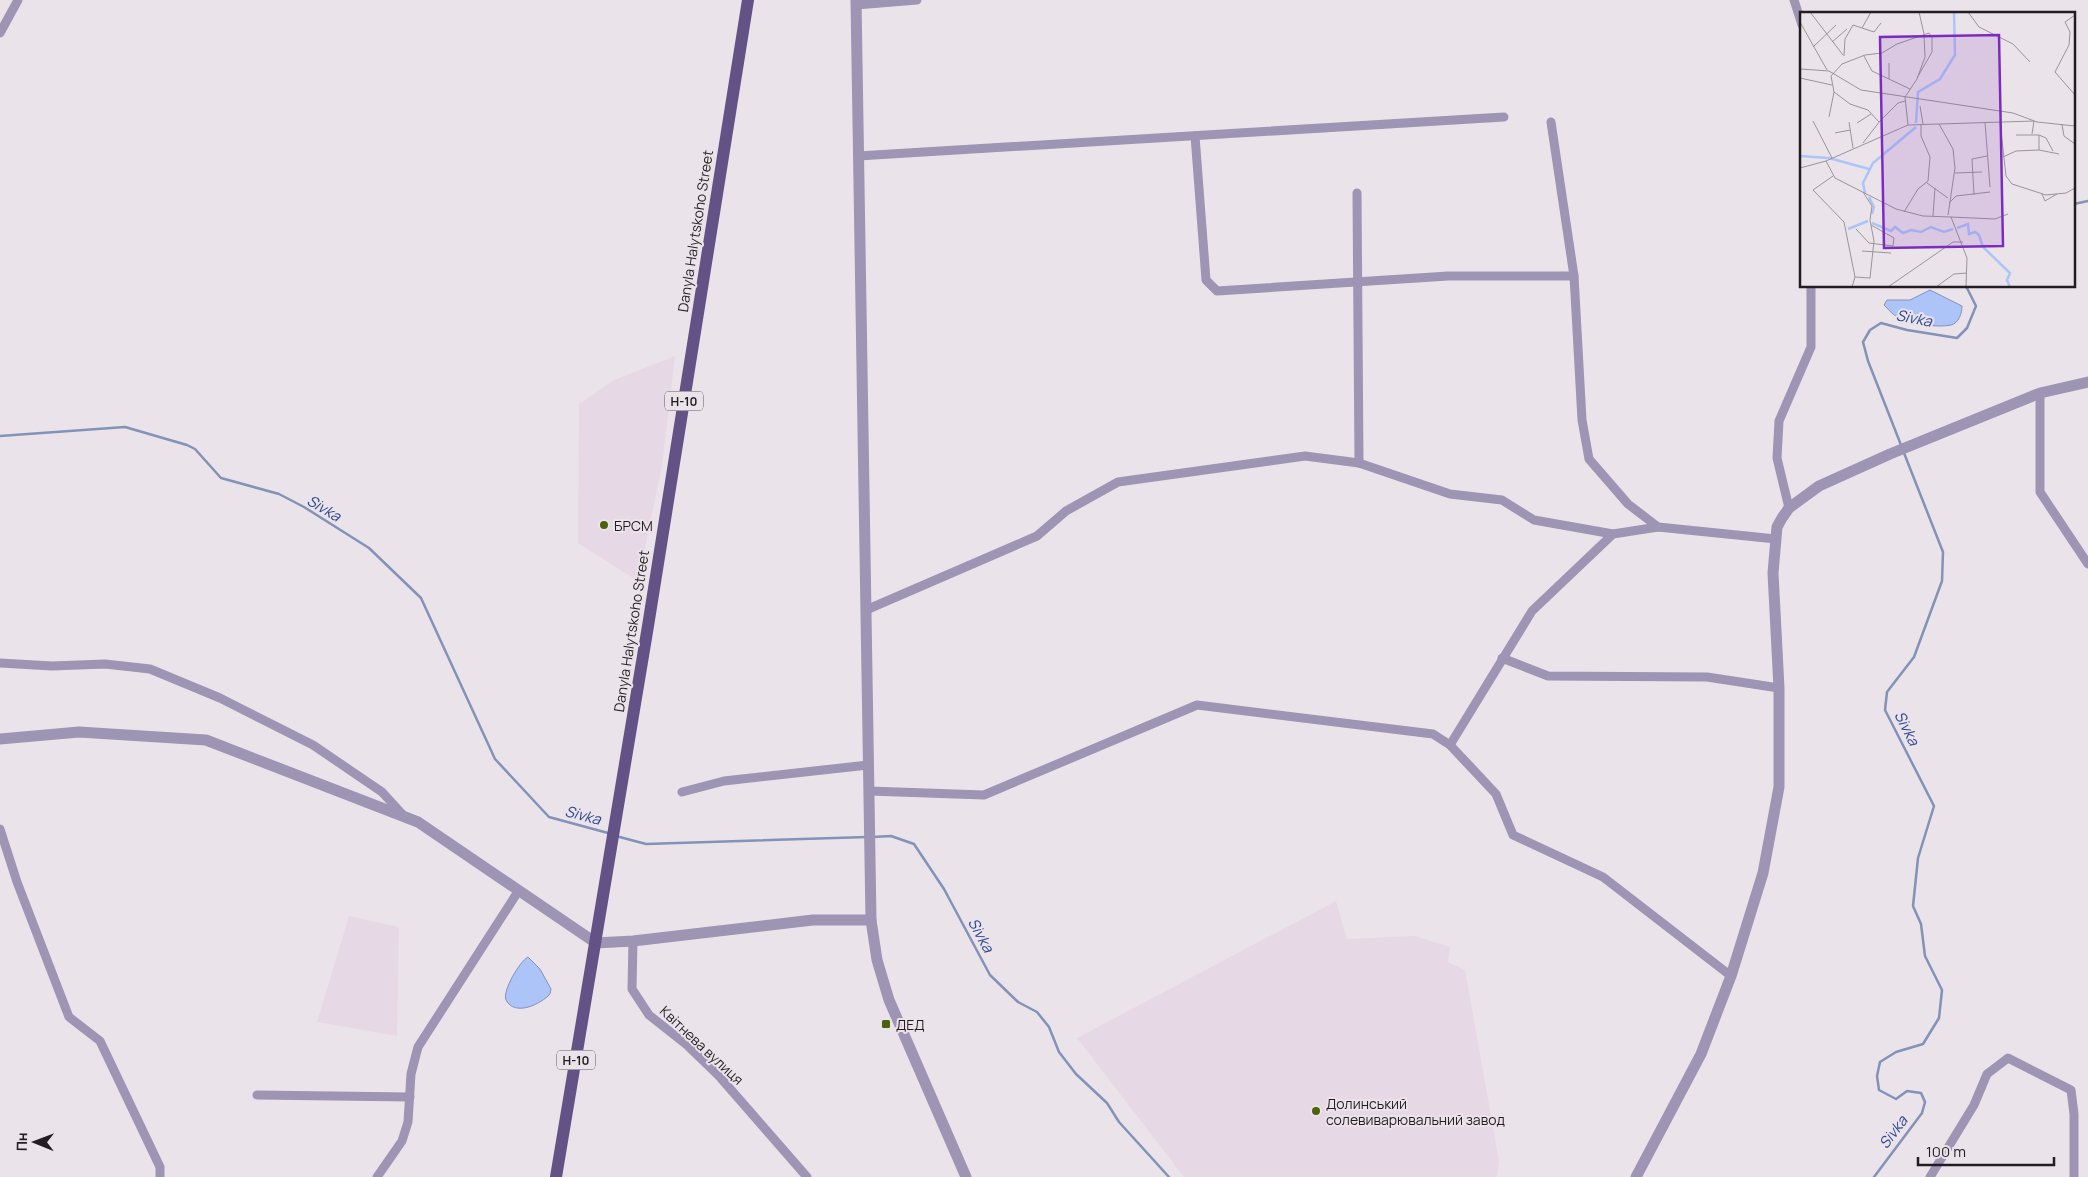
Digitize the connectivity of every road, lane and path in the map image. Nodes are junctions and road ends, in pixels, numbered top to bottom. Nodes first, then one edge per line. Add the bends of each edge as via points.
1 (18, 0) edge
2 (748, 0) edge
3 (917, 0) edge
4 (1794, 0) edge
5 (856, 3) edge
6 (1800, 19) edge
7 (0, 33) edge
8 (1504, 117) dead end
9 (1551, 122) dead end
10 (1195, 136) junction
11 (858, 156) junction
12 (1357, 193) dead end
13 (1574, 276) junction
14 (1358, 281) junction
15 (1811, 288) edge
16 (2088, 382) edge
17 (2040, 393) junction
18 (1359, 463) junction
19 (1789, 508) junction
20 (1658, 527) junction
21 (1613, 534) junction
22 (1776, 539) junction
23 (2088, 564) edge
24 (866, 610) junction
25 (1502, 658) junction
26 (0, 664) edge
27 (1779, 688) junction
28 (0, 739) edge
29 (1450, 745) junction
30 (868, 765) junction
31 (868, 791) junction
32 (682, 792) dead end
33 (405, 817) junction
34 (0, 829) edge
35 (519, 890) junction
36 (871, 920) junction
37 (633, 941) junction
38 (596, 943) junction
39 (1731, 976) junction
40 (257, 1095) dead end
41 (410, 1097) junction
42 (160, 1177) edge
43 (377, 1177) edge
44 (556, 1177) edge
45 (807, 1177) edge
46 (966, 1177) edge
47 (1636, 1177) edge
48 (1930, 1177) edge
49 (2074, 1177) edge

1 - 7 street
2 - 38 main road, Danyla Halytskoho Street / Н-10
3 - 5 street
4 - 6 street
5 - 11 street
8 - 10 street
9 - 13 street
10 - 11 street
10 - 14 street via 1206,280 1217,291
11 - 24 street
12 - 14 street
13 - 14 street via 1448,276
13 - 20 street via 1582,420 1589,459 1628,504
14 - 18 street
15 - 19 street via 1811,347 1779,421 1778,458
16 - 17 street
17 - 19 street via 1819,486
17 - 23 street via 2040,492
18 - 21 street via 1450,494 1502,500 1534,520
18 - 24 street via 1305,456 1118,482 1066,511 1037,536
19 - 22 street via 1777,528
20 - 21 street
20 - 22 street
21 - 25 street via 1532,611
22 - 27 street via 1773,573
24 - 30 street
25 - 27 street via 1548,676 1708,677
25 - 29 street
26 - 33 street via 105,664 150,669 220,698 313,746 382,792
27 - 39 street via 1779,787 1763,873
28 - 33 street via 79,732 206,740
29 - 31 street via 1433,734 1197,705 984,795
29 - 39 street via 1496,794 1514,835 1603,877
30 - 31 street
30 - 32 street via 724,781
31 - 36 street
33 - 35 street via 418,822
34 - 42 street via 69,1017 100,1041 160,1167
35 - 38 street
35 - 41 street via 418,1047 411,1074
36 - 37 street via 813,920
36 - 46 street via 876,960 890,1000
37 - 38 street
37 - 45 street, Квітнева вулиця via 632,989 649,1015 719,1076
38 - 44 main road, Danyla Halytskoho Street / Н-10
39 - 47 street via 1701,1054
40 - 41 street
41 - 43 street via 408,1122 402,1141
48 - 49 street via 1974,1105 1987,1074 2008,1058 2071,1090

